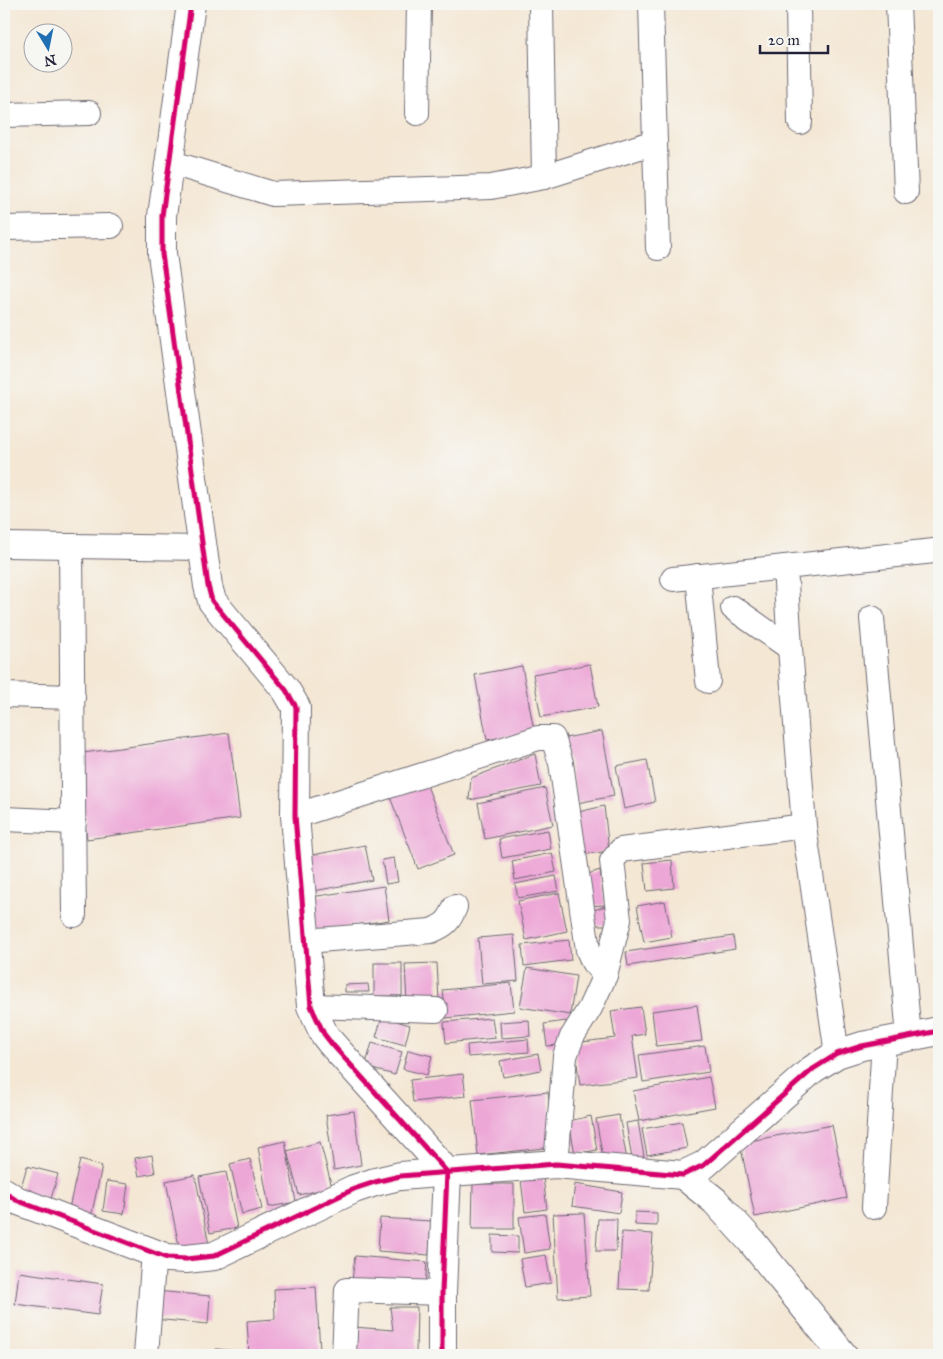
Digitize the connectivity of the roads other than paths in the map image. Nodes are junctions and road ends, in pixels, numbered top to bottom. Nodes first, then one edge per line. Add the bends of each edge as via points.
1 (191, 4) edge
2 (419, 4) edge
3 (541, 4) edge
4 (651, 4) edge
5 (798, 4) edge
6 (898, 4) edge
7 (90, 112) dead end
8 (417, 113) dead end
9 (4, 115) edge
10 (800, 122) dead end
11 (655, 142) junction
12 (169, 162) junction
13 (544, 177) junction
14 (906, 192) dead end
15 (110, 226) dead end
16 (4, 228) edge
17 (658, 248) dead end
18 (4, 545) edge
19 (71, 546) junction
20 (203, 548) junction
21 (934, 551) dead end
22 (785, 567) junction
23 (698, 576) junction
24 (672, 579) dead end
25 (733, 608) dead end
26 (872, 618) dead end
27 (790, 648) junction
28 (708, 681) dead end
29 (4, 695) edge
30 (73, 697) junction
31 (295, 816) junction
32 (4, 819) edge
33 (74, 822) junction
34 (804, 826) junction
35 (455, 907) dead end
36 (74, 915) dead end
37 (306, 941) junction
38 (605, 975) junction
39 (311, 1006) junction
40 (436, 1010) dead end
41 (939, 1031) edge
42 (896, 1039) junction
43 (837, 1054) junction
44 (556, 1164) junction
45 (447, 1172) junction
46 (683, 1175) junction
47 (4, 1192) edge
48 (874, 1207) dead end
49 (154, 1252) junction
50 (442, 1293) junction
51 (146, 1355) edge
52 (344, 1355) edge
53 (442, 1355) edge
54 (843, 1355) edge

1 - 12 street
2 - 8 street
3 - 13 street
4 - 11 street
5 - 10 street
6 - 14 street
7 - 9 street
11 - 13 street
11 - 17 street
12 - 13 street via 273,194 491,187
12 - 20 street via 162,216 162,254
15 - 16 street
18 - 19 street
19 - 20 street
19 - 30 street
20 - 31 street via 212,601 286,690 296,707
21 - 22 street
22 - 23 street
22 - 27 street
23 - 24 street
23 - 28 street
25 - 27 street
26 - 42 street
27 - 34 street
29 - 30 street
30 - 33 street
31 - 37 street
31 - 38 street via 538,738 553,738 561,763 588,950 593,962
32 - 33 street
33 - 36 street
34 - 38 street via 621,850 612,861 619,920
34 - 43 street
35 - 37 street via 443,926 431,931
37 - 39 street
38 - 44 street via 565,1056
39 - 40 street
39 - 45 street via 331,1043
41 - 42 street
42 - 43 street
42 - 48 street
43 - 46 street via 812,1069 704,1165
44 - 45 street
44 - 46 street
45 - 49 street via 400,1176 354,1189 214,1256 167,1258
45 - 50 street
46 - 54 street via 715,1201 752,1242
47 - 49 street via 16,1200
49 - 51 street
50 - 52 street via 347,1290
50 - 53 street

